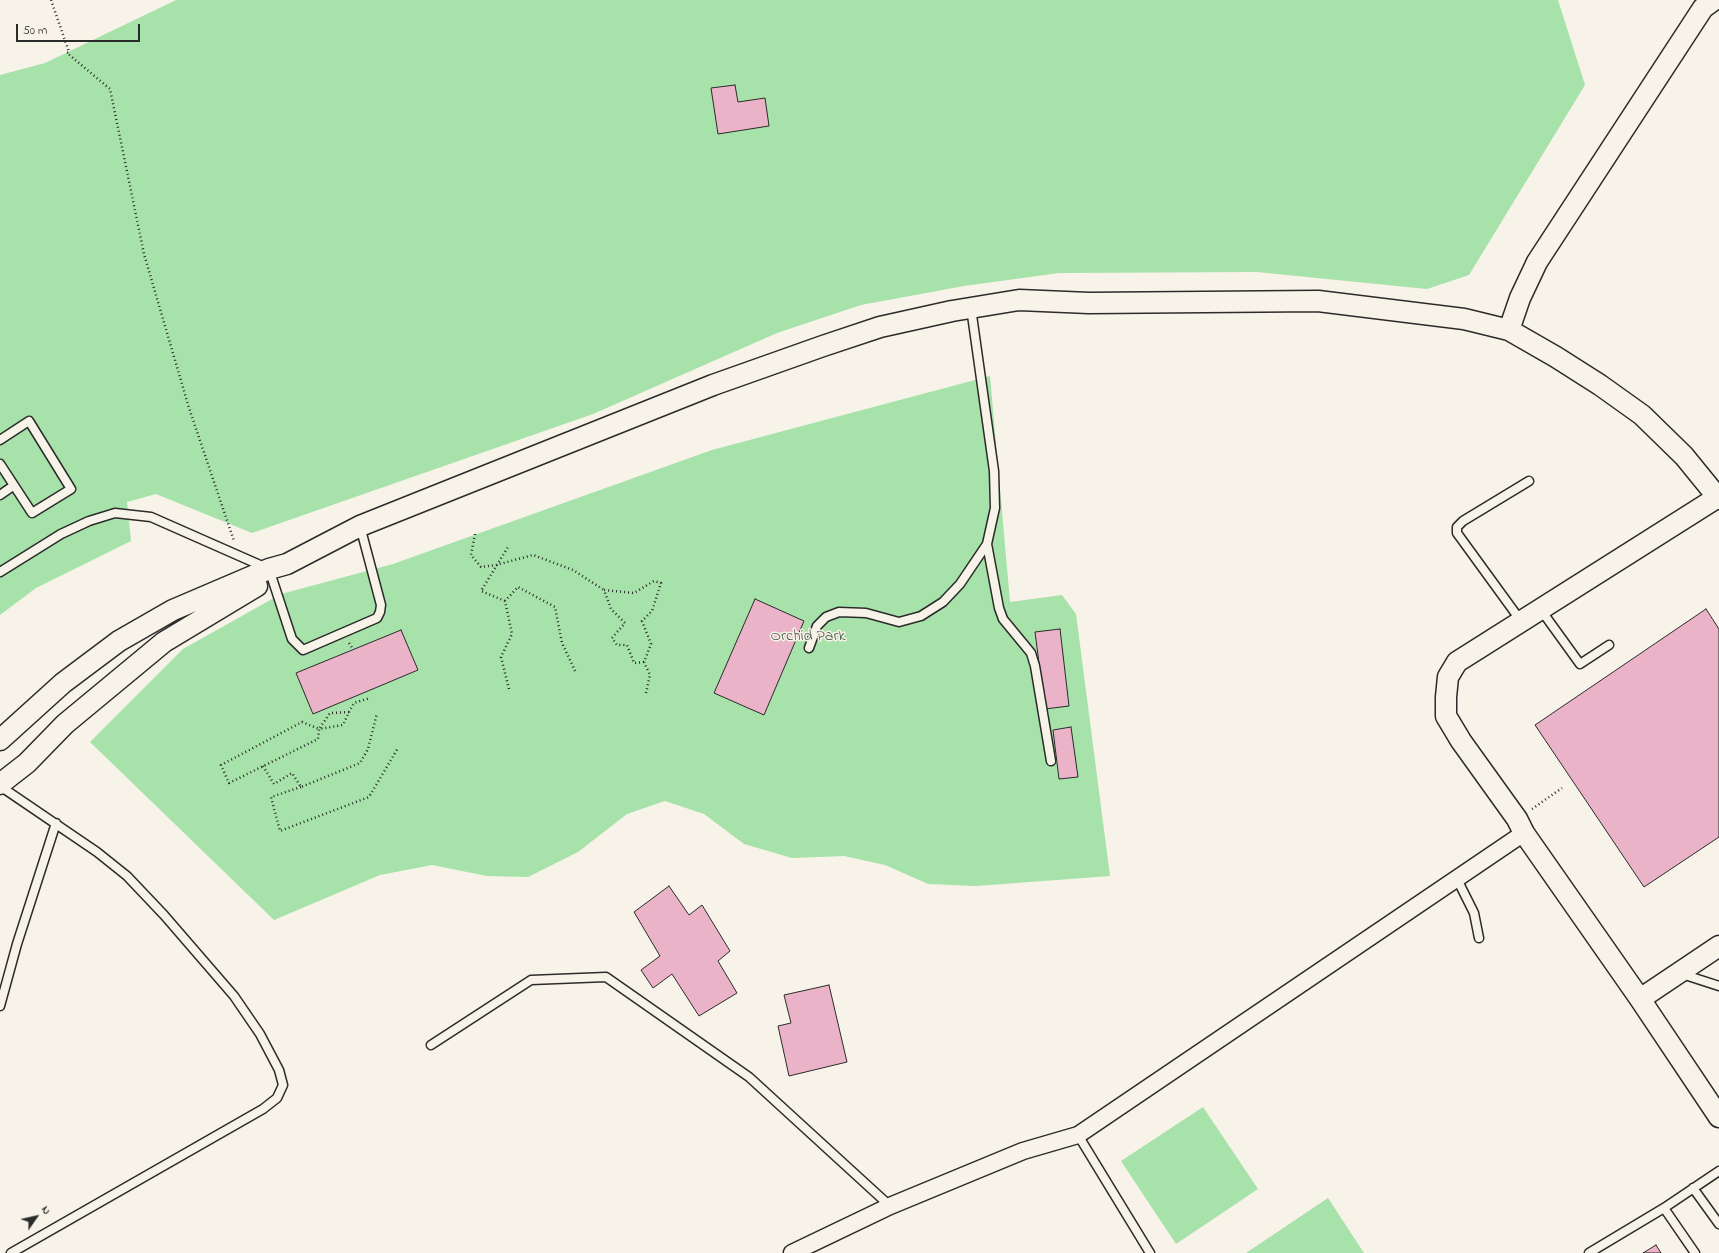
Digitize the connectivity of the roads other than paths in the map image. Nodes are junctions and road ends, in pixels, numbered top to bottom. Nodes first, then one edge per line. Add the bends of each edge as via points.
1 (1707, 2) edge
2 (971, 308) junction
3 (1509, 330) junction
4 (0, 440) edge
5 (0, 464) edge
6 (1529, 481) dead end
7 (13, 486) junction
8 (0, 495) edge
9 (1719, 498) edge
10 (360, 526) junction
11 (987, 544) junction
12 (1, 567) edge
13 (276, 570) junction
14 (1541, 610) junction
15 (1521, 621) junction
16 (1609, 645) dead end
17 (809, 648) dead end
18 (0, 740) edge
19 (1050, 761) dead end
20 (0, 785) edge
21 (56, 823) junction
22 (1521, 826) junction
23 (1457, 879) junction
24 (1479, 938) dead end
25 (1719, 946) edge
26 (1680, 973) junction
27 (1719, 986) edge
28 (1640, 999) junction
29 (0, 1006) edge
30 (431, 1045) dead end
31 (1719, 1117) edge
32 (1078, 1135) junction
33 (1719, 1171) edge
34 (1693, 1188) junction
35 (890, 1206) junction
36 (1664, 1208) junction
37 (1719, 1224) edge
38 (11, 1253) edge
39 (792, 1253) edge
40 (1150, 1253) edge
41 (1589, 1253) edge
42 (1695, 1253) edge

1 - 3 street via 1537,262 1520,298
2 - 3 street via 1018,300 1089,303 1318,301 1464,319
2 - 10 street via 880,327 713,385
2 - 11 lane via 994,471 995,508
3 - 9 street via 1588,377 1642,415 1684,456
4 - 7 lane via 29,421 71,489 32,513
5 - 7 lane
6 - 15 lane via 1463,521 1457,533
7 - 8 lane
9 - 14 street
10 - 13 street
10 - 13 lane via 381,605 377,618 303,650 292,639
11 - 17 lane via 960,584 947,598 921,616 898,622 866,613 839,612 826,617 817,626
11 - 19 lane via 1003,619 1031,653 1035,666
12 - 13 lane via 61,534 89,521 115,514 151,517
13 - 18 street via 174,610 119,641 63,683
13 - 20 street via 164,642 65,724 27,763
14 - 15 street
14 - 16 lane via 1580,664
15 - 22 street via 1457,662 1448,677 1446,698 1446,716 1457,735
20 - 21 lane
21 - 29 lane
21 - 38 lane via 127,876 200,955 234,996 260,1034 279,1070 283,1085 277,1098 263,1109
22 - 23 street
22 - 28 street
23 - 24 lane via 1474,913
23 - 32 street
25 - 26 street
26 - 27 lane
26 - 28 street
28 - 31 street
30 - 35 lane via 530,980 606,977 749,1077
32 - 35 street via 1023,1151
32 - 40 lane
33 - 34 lane
34 - 36 lane
34 - 37 lane
35 - 39 street
36 - 41 lane
36 - 42 lane

